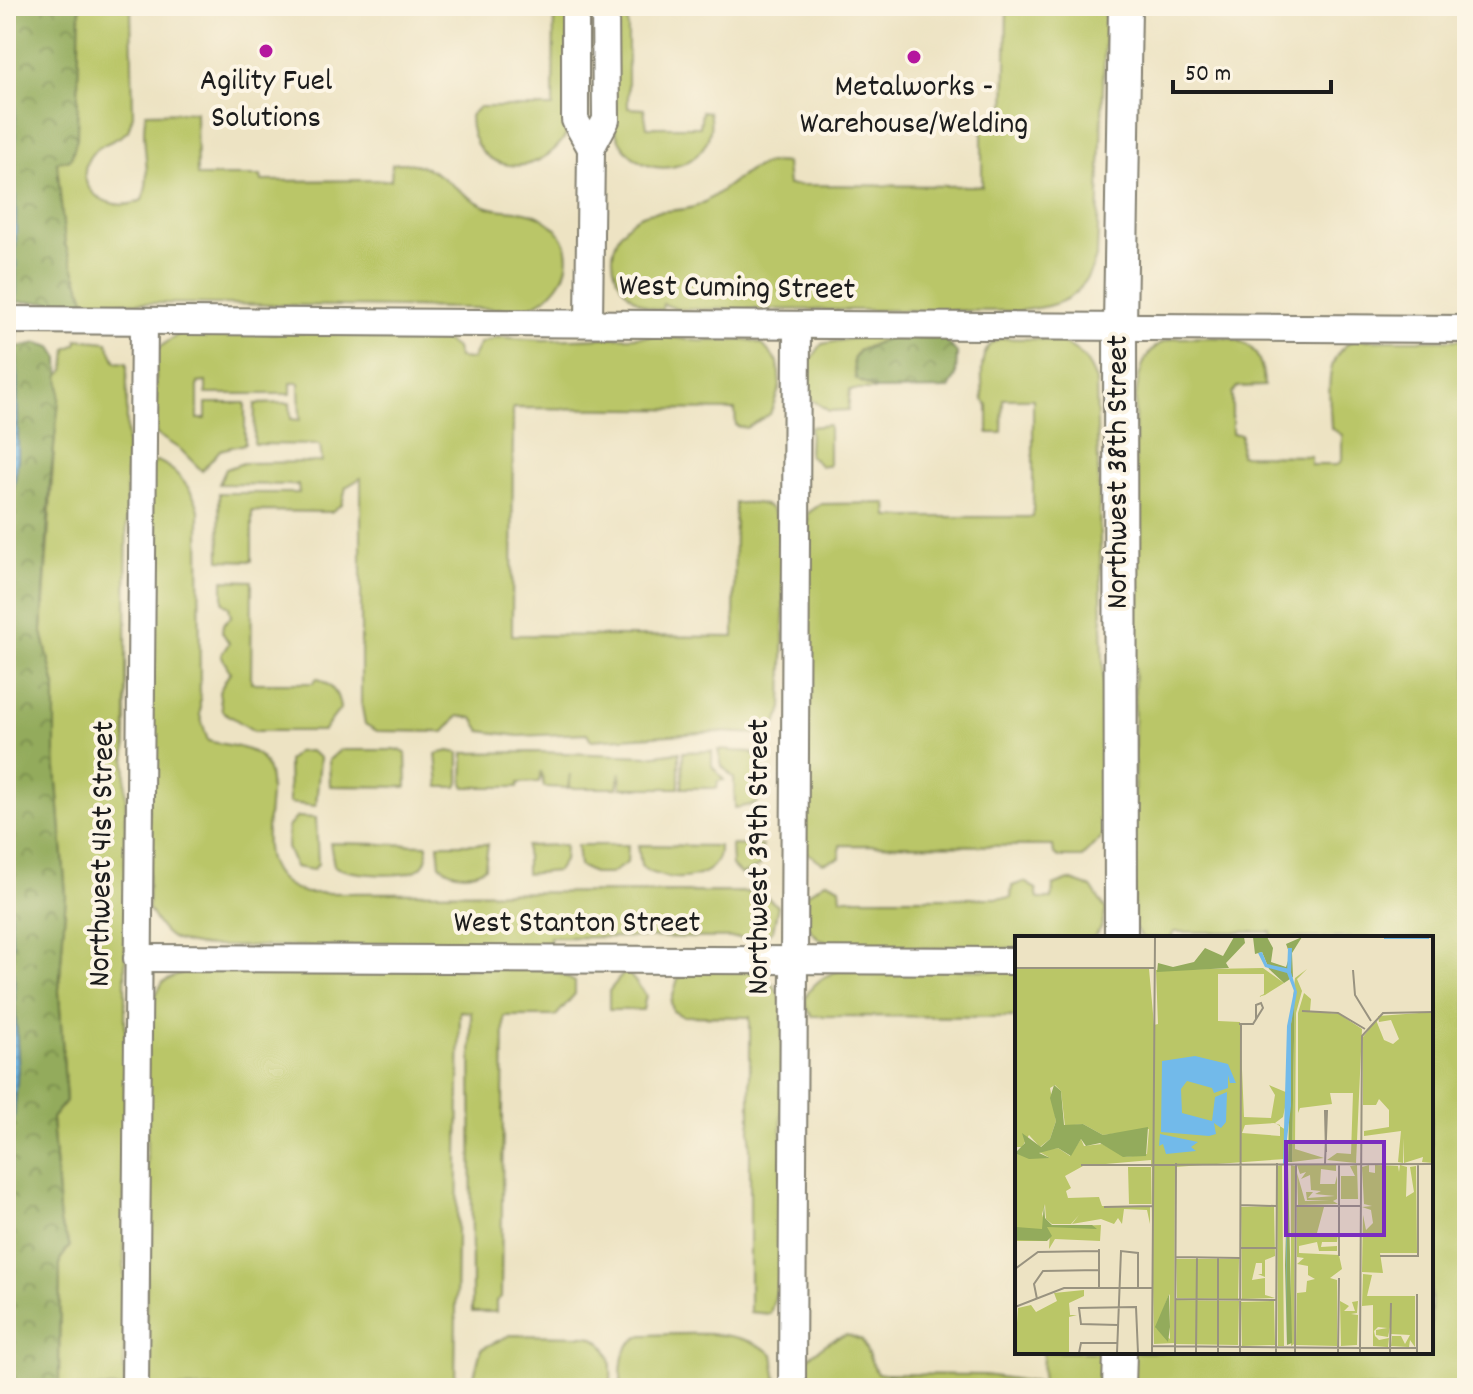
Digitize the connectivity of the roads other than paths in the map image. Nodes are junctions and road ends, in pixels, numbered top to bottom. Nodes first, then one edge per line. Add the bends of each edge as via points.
1 (575, 6) edge
2 (605, 6) edge
3 (1125, 6) edge
4 (591, 148) junction
5 (6, 320) edge
6 (144, 321) junction
7 (589, 322) junction
8 (797, 325) junction
9 (1120, 326) junction
10 (1467, 329) edge
11 (1121, 936) edge
12 (137, 958) junction
13 (795, 959) junction
14 (1015, 961) edge
15 (1120, 1354) edge
16 (135, 1388) edge
17 (792, 1388) edge
18 (1119, 1388) edge

1 - 4 street via 575,120
2 - 4 street via 606,120
3 - 9 main road, Northwest 38th Street
4 - 7 street
5 - 6 street, West Cuming Street
6 - 7 street, West Cuming Street
6 - 12 street, Northwest 41st Street
7 - 8 street, West Cuming Street
8 - 9 street, West Cuming Street
8 - 13 street, Northwest 39th Street
9 - 10 street, West Cuming Street
9 - 11 main road, Northwest 38th Street
12 - 13 street, West Stanton Street
12 - 16 street, Northwest 41st Street
13 - 14 street, West Stanton Street
13 - 17 street, Northwest 39th Street
15 - 18 main road

